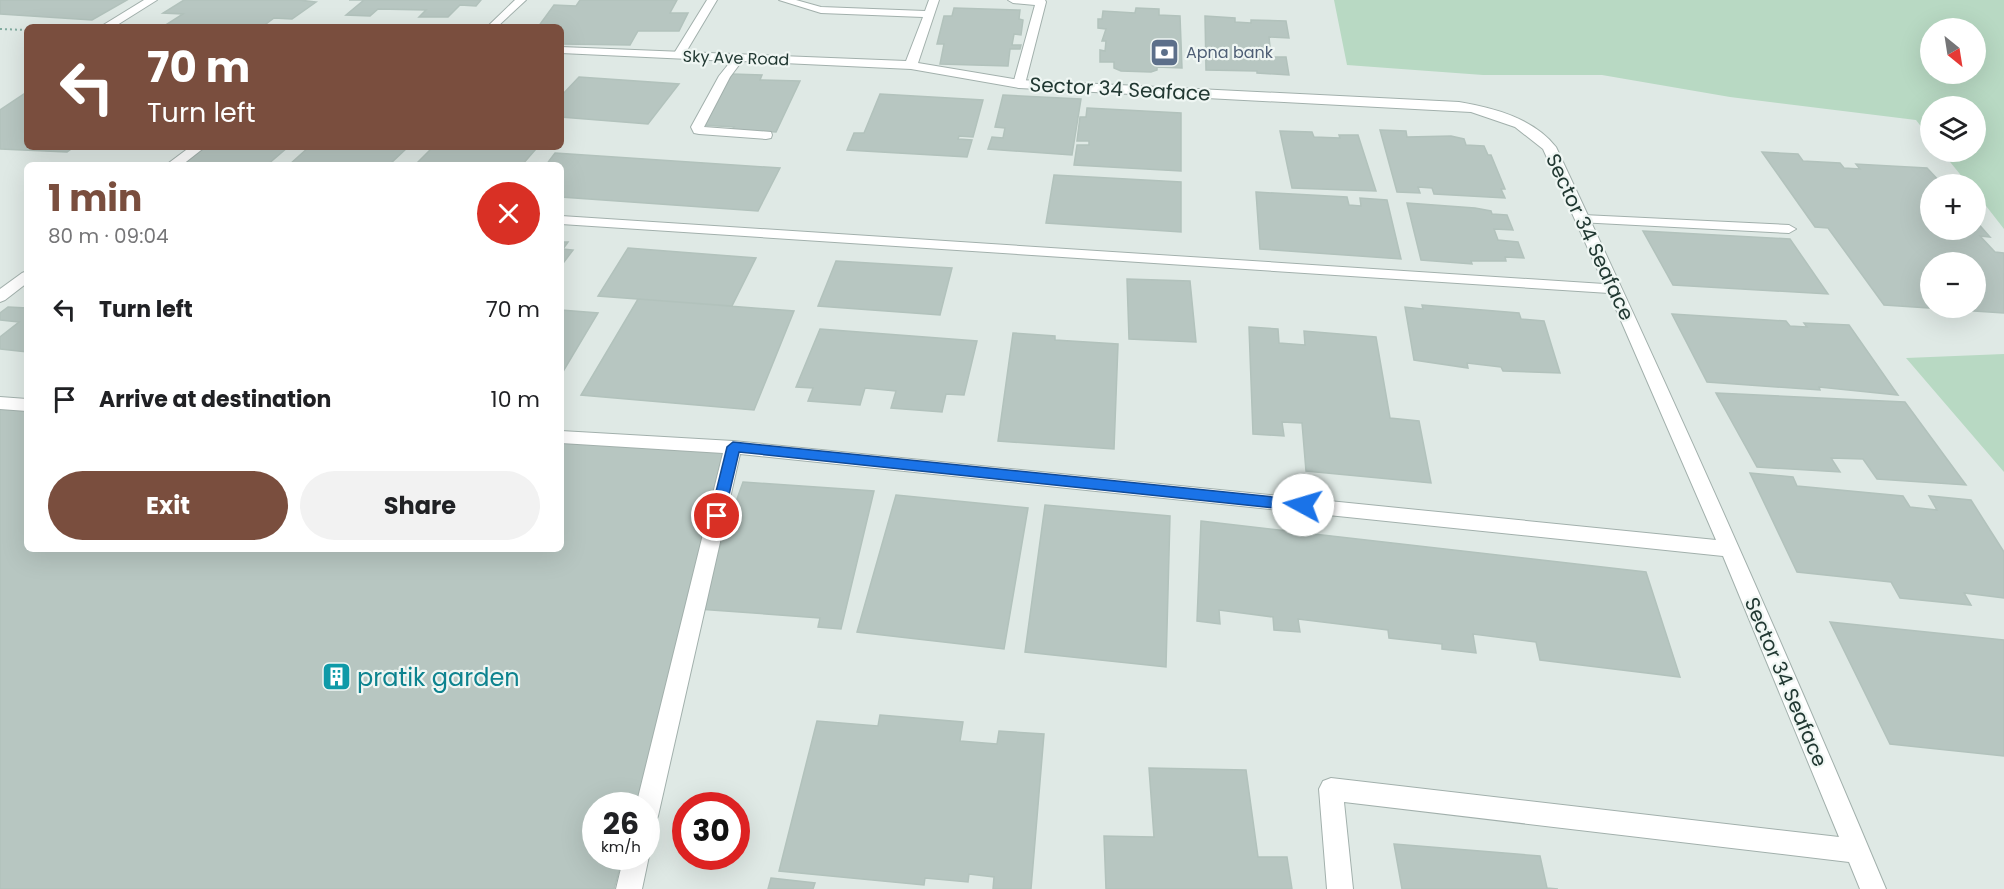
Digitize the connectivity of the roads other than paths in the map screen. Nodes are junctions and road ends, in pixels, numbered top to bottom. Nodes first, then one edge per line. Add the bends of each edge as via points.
1 (152, 0) edge
2 (521, 0) edge
3 (712, 0) edge
4 (784, 0) edge
5 (934, 0) edge
6 (1013, 0) edge
7 (929, 14) junction
8 (111, 24) edge
9 (494, 24) edge
10 (564, 50) edge
11 (679, 55) junction
12 (738, 58) junction
13 (912, 65) junction
14 (1019, 84) junction
15 (766, 135) dead end
16 (194, 150) edge
17 (177, 162) edge
18 (1583, 219) junction
19 (564, 220) edge
20 (1790, 229) dead end
21 (24, 278) edge
22 (1616, 289) junction
23 (0, 297) edge
24 (0, 403) edge
25 (24, 405) edge
26 (564, 436) edge
27 (733, 447) junction
28 (1731, 549) junction
29 (652, 792) edge
30 (1857, 851) junction
31 (634, 870) edge
32 (629, 889) edge
33 (1340, 889) edge
34 (1873, 889) edge

1 - 8 street
2 - 9 street
3 - 11 street
4 - 7 street via 821,10
5 - 7 street
6 - 14 street via 1041,2
7 - 13 street
10 - 11 street, Sky Ave Road
11 - 12 street, Sky Ave Road
12 - 13 street, Sky Ave Road
12 - 15 street via 697,127
13 - 14 street, Sector 34 Seaface
14 - 18 street, Sector 34 Seaface via 1477,109 1502,116 1540,137 1549,147
16 - 17 street
18 - 20 street
18 - 22 street, Sector 34 Seaface
19 - 22 street
21 - 23 street
22 - 28 street, Sector 34 Seaface
24 - 25 street
26 - 27 street
27 - 28 street
27 - 29 street
28 - 30 street, Sector 34 Seaface
30 - 33 street via 1331,789
30 - 34 street, Sector 34 Seaface
31 - 32 street

